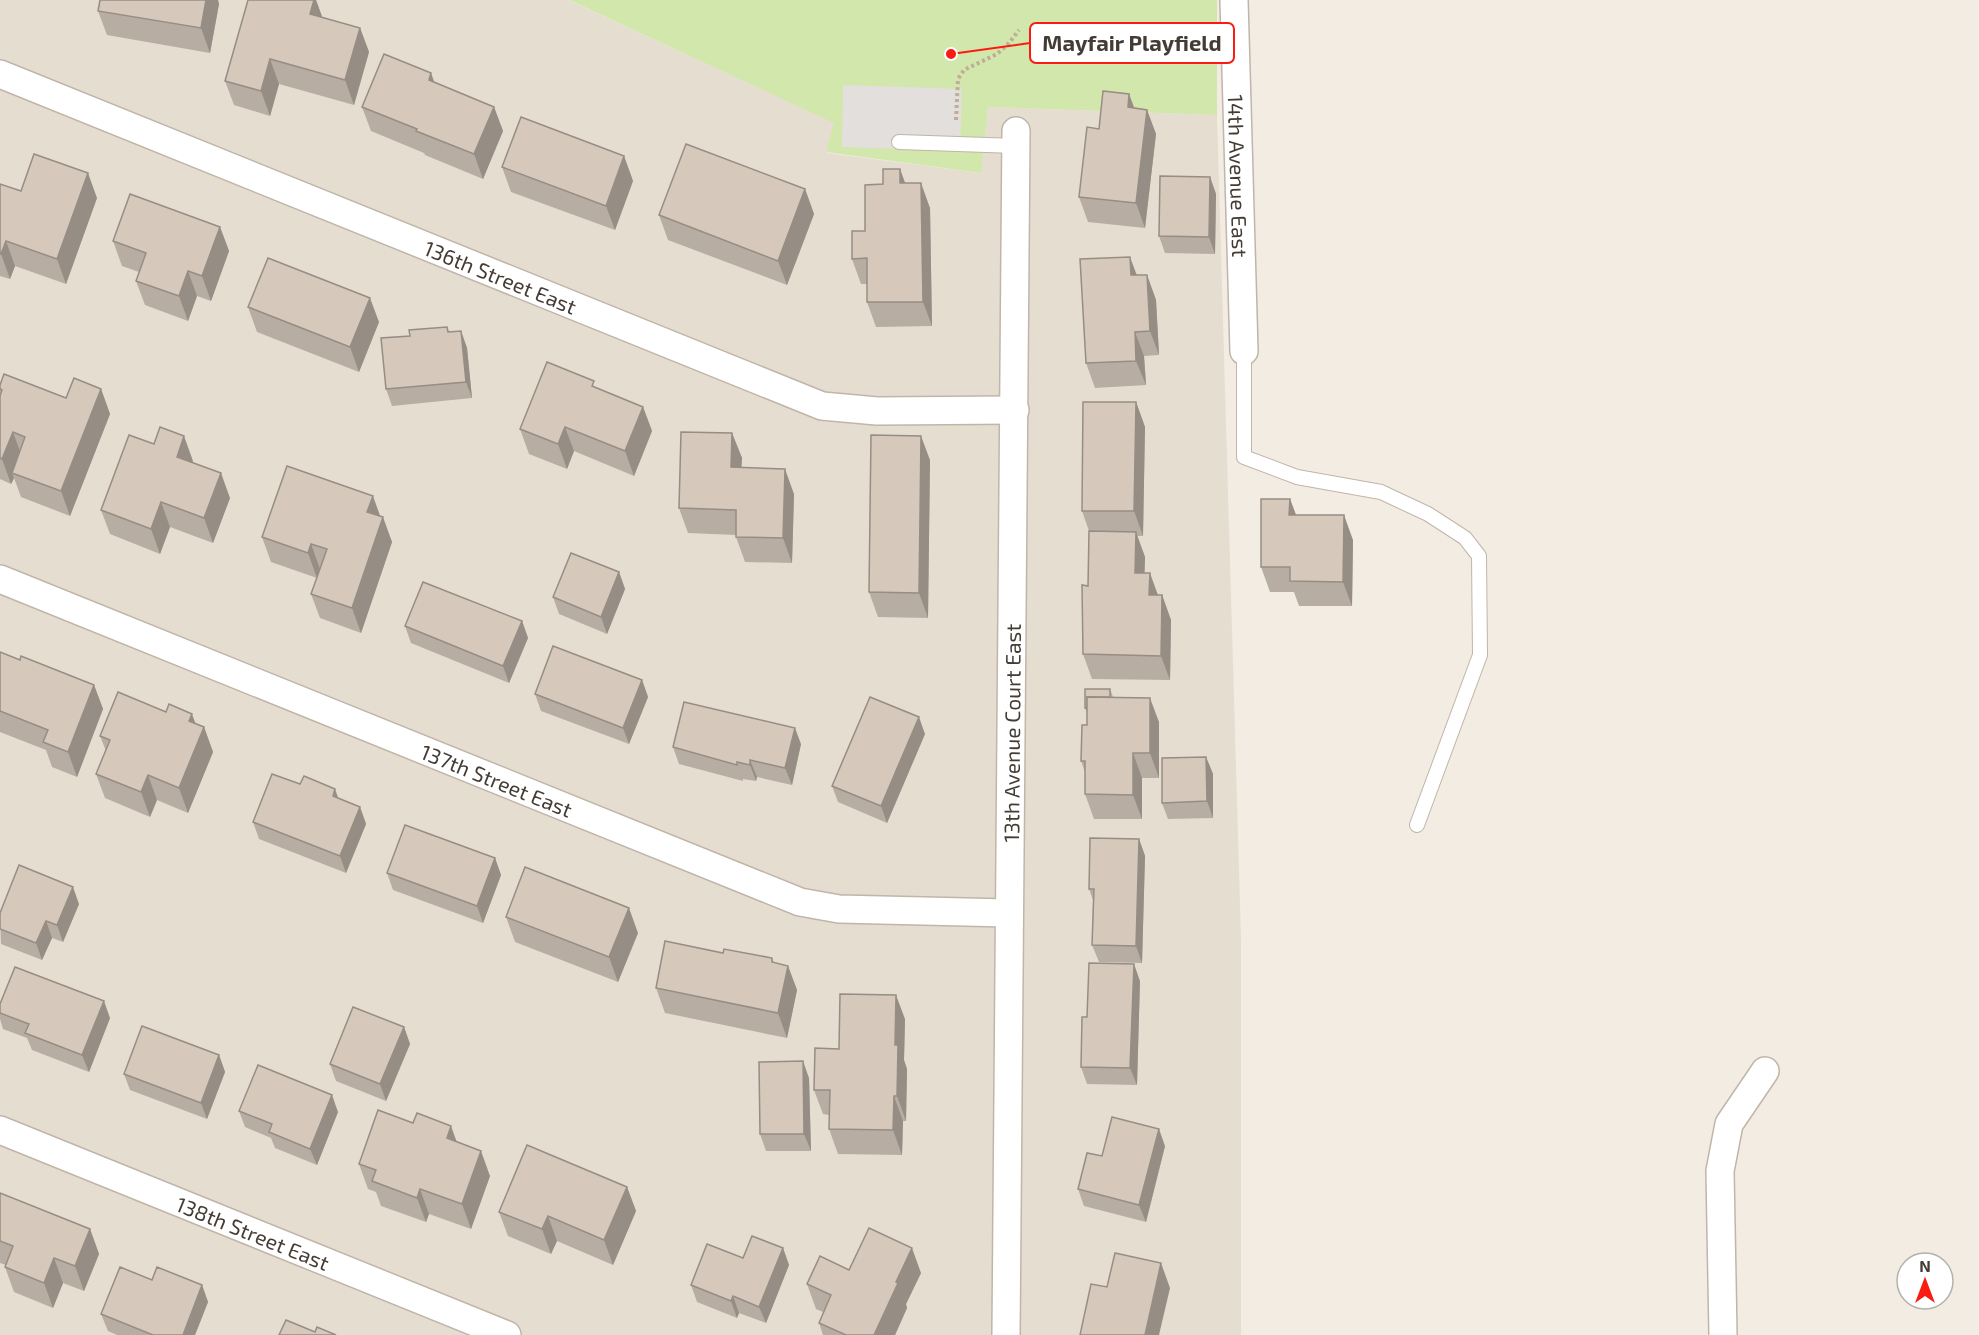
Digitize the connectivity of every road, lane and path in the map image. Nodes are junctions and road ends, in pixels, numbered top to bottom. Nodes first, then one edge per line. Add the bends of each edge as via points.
1 (1234, 0) edge
2 (1019, 30) dead end
3 (0, 74) edge
4 (1016, 139) joint
5 (898, 142) dead end
6 (955, 145) junction
7 (1244, 351) joint
8 (1015, 410) junction
9 (0, 579) edge
10 (1416, 825) dead end
11 (1008, 913) junction
12 (1765, 1071) dead end
13 (0, 1130) edge
14 (507, 1335) edge
15 (1006, 1335) edge
16 (1723, 1335) edge

1 - 7 street, 14th Avenue East
2 - 6 path via 997,54 968,66 958,79
3 - 8 street, 136th Street East via 822,406 877,411
4 - 6 lane
4 - 8 street, 13th Avenue Court East
5 - 6 lane
7 - 10 lane via 1244,457 1297,477 1381,492 1428,514 1465,538 1479,556 1480,655
8 - 11 street, 13th Avenue Court East
9 - 11 street, 137th Street East via 800,902 839,909
11 - 15 street, 13th Avenue Court East
12 - 16 street via 1729,1124 1720,1171
13 - 14 street, 138th Street East

